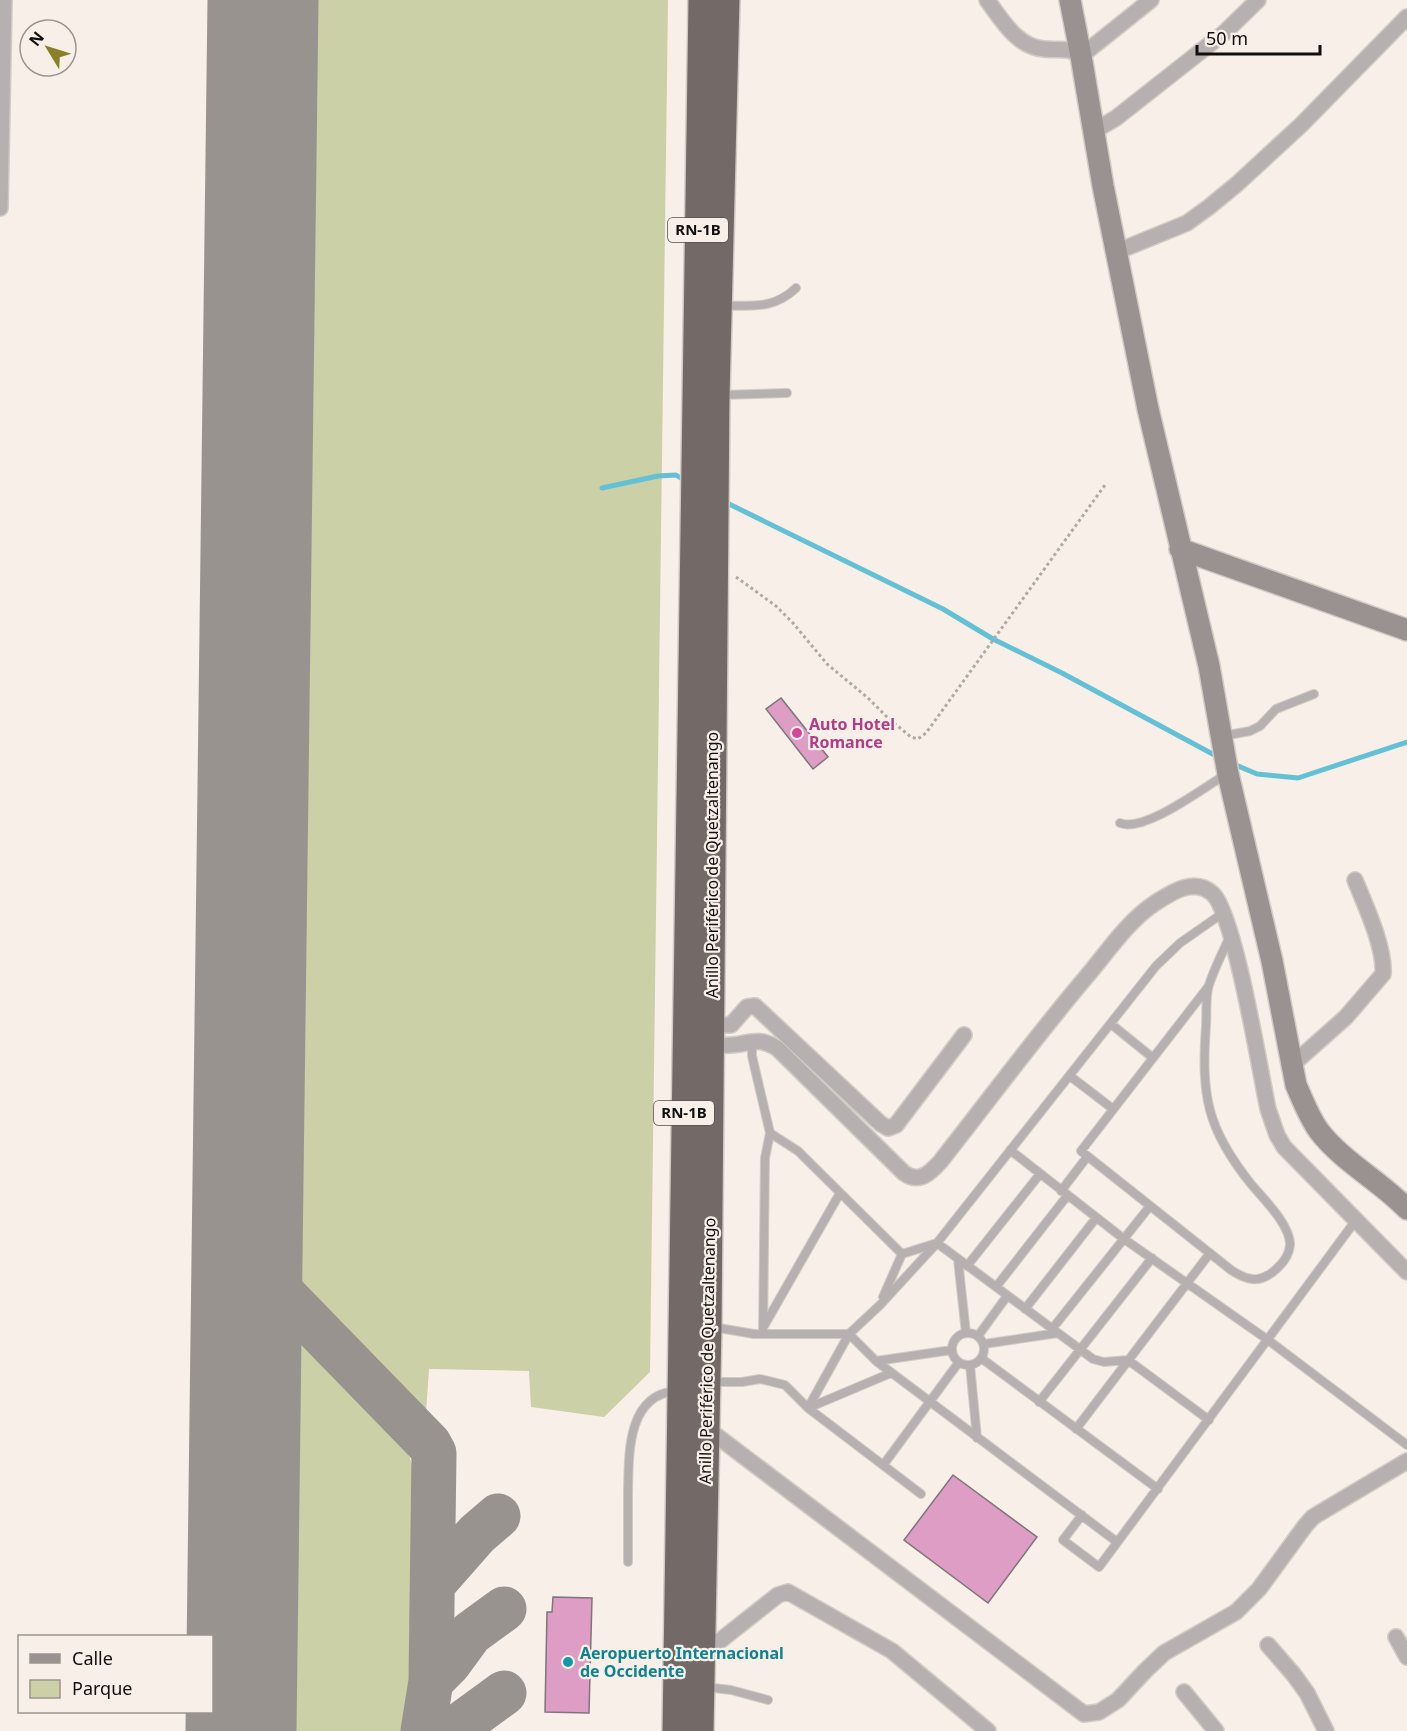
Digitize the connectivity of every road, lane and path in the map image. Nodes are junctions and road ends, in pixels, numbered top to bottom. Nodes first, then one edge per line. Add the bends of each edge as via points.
1 (4, 0) edge
2 (702, 0) edge
3 (726, 0) edge
4 (987, 0) edge
5 (1070, 0) edge
6 (1151, 0) edge
7 (1258, 0) edge
8 (1407, 17) edge
9 (1081, 56) junction
10 (1, 81) edge
11 (1094, 131) junction
12 (0, 208) edge
13 (1116, 252) junction
14 (796, 288) dead end
15 (718, 306) junction
16 (787, 393) dead end
17 (716, 396) junction
18 (1105, 485) dead end
19 (1180, 549) junction
20 (715, 566) junction
21 (1407, 630) edge
22 (1314, 694) dead end
23 (1222, 740) junction
24 (1228, 774) junction
25 (1120, 823) dead end
26 (1355, 880) dead end
27 (1223, 913) junction
28 (1230, 934) junction
29 (1208, 987) junction
30 (1111, 1024) junction
31 (711, 1035) junction
32 (964, 1035) dead end
33 (752, 1040) junction
34 (1153, 1058) junction
35 (1292, 1065) junction
36 (1070, 1076) junction
37 (1113, 1109) junction
38 (770, 1133) junction
39 (1010, 1150) junction
40 (1088, 1157) junction
41 (1040, 1174) junction
42 (840, 1193) junction
43 (1064, 1193) junction
44 (1150, 1206) junction
45 (1407, 1209) edge
46 (1096, 1218) junction
47 (1356, 1220) junction
48 (1124, 1239) junction
49 (937, 1243) junction
50 (1210, 1253) junction
51 (902, 1254) junction
52 (1152, 1258) junction
53 (958, 1260) junction
54 (968, 1266) junction
55 (1407, 1272) edge
56 (1187, 1283) junction
57 (996, 1287) junction
58 (1007, 1296) junction
59 (880, 1305) junction
60 (1025, 1309) junction
61 (708, 1326) junction
62 (763, 1330) junction
63 (1055, 1331) junction
64 (966, 1332) junction
65 (849, 1334) junction
66 (978, 1336) junction
67 (1268, 1340) junction
68 (984, 1344) junction
69 (952, 1350) junction
70 (1080, 1350) junction
71 (981, 1358) junction
72 (1128, 1360) junction
73 (876, 1361) junction
74 (959, 1362) junction
75 (970, 1365) junction
76 (891, 1373) junction
77 (706, 1382) junction
78 (680, 1391) junction
79 (931, 1402) junction
80 (1039, 1402) junction
81 (808, 1408) junction
82 (1209, 1420) junction
83 (705, 1427) junction
84 (1076, 1429) junction
85 (977, 1438) junction
86 (1407, 1445) edge
87 (1407, 1461) edge
88 (884, 1464) junction
89 (1158, 1489) junction
90 (921, 1494) dead end
91 (1082, 1515) junction
92 (1117, 1542) junction
93 (628, 1562) dead end
94 (1396, 1637) dead end
95 (1268, 1645) dead end
96 (702, 1650) junction
97 (1407, 1657) edge
98 (700, 1686) junction
99 (1184, 1692) dead end
100 (768, 1700) dead end
101 (676, 1731) edge
102 (700, 1731) edge
103 (988, 1731) edge
104 (1216, 1731) edge
105 (1326, 1731) edge

1 - 10 street
2 - 78 highway, Anillo Periférico de Quetzaltenango / RN-1B
3 - 15 highway, Anillo Periférico de Quetzaltenango / RN-1B
4 - 9 street via 1021,40 1038,49 1069,49
5 - 9 street
6 - 9 street
7 - 11 street via 1224,33
8 - 13 street via 1300,125 1209,207 1187,222
9 - 11 street
10 - 12 street
11 - 13 street
13 - 19 street
14 - 15 lane via 786,298 771,304
15 - 17 highway, Anillo Periférico de Quetzaltenango / RN-1B
16 - 17 lane
17 - 20 highway, Anillo Periférico de Quetzaltenango / RN-1B
18 - 20 path via 918,739 827,664 776,606
19 - 21 street
19 - 23 street via 1209,666
20 - 31 highway, Anillo Periférico de Quetzaltenango / RN-1B
22 - 23 lane via 1276,709 1250,731
23 - 24 street
24 - 25 lane via 1157,817 1131,825
24 - 35 street
26 - 35 street via 1374,929 1383,975 1346,1017
27 - 28 street
27 - 30 lane via 1167,953
27 - 33 street via 1212,893 1190,886 1153,904 1116,941 924,1177 916,1179 904,1173 786,1055 768,1043
28 - 29 lane
28 - 47 street via 1277,1135 1294,1158
29 - 34 lane
29 - 50 lane via 1204,1080 1211,1117 1223,1146 1284,1226 1290,1245 1278,1266 1259,1279 1241,1276
30 - 34 lane
30 - 36 lane
31 - 32 street via 731,1025 747,1007 755,1006 888,1128 896,1125
31 - 33 street via 741,1044
31 - 61 highway, Anillo Periférico de Quetzaltenango / RN-1B
33 - 38 lane via 752,1056
34 - 37 lane
35 - 45 street via 1304,1104 1320,1132
36 - 37 lane
36 - 39 lane
37 - 40 lane via 1081,1151
38 - 42 lane via 798,1151
38 - 62 lane via 765,1158
39 - 41 lane
39 - 49 lane
40 - 43 lane
40 - 44 lane
41 - 43 lane
41 - 54 lane
42 - 51 lane
42 - 62 lane
43 - 46 lane
43 - 57 lane
44 - 48 lane
44 - 50 lane
46 - 48 lane
46 - 60 lane
47 - 55 street
47 - 67 lane
48 - 52 lane
48 - 63 lane
49 - 51 lane
49 - 53 lane
49 - 59 lane
50 - 56 lane
51 - 59 lane
52 - 56 lane
52 - 70 lane
53 - 54 lane
53 - 64 lane
54 - 57 lane
56 - 67 lane
56 - 72 lane
57 - 58 lane
58 - 60 lane
58 - 66 lane
59 - 65 lane
60 - 63 lane
61 - 62 lane via 754,1334
61 - 77 highway, Anillo Periférico de Quetzaltenango / RN-1B
62 - 65 lane
63 - 68 lane
63 - 70 lane
64 - 66 lane
64 - 69 lane via 954,1341
65 - 73 lane
65 - 81 lane
66 - 68 lane
67 - 82 lane
67 - 86 lane
68 - 71 lane
69 - 73 lane
69 - 74 lane
70 - 72 lane via 1100,1362
70 - 80 lane
71 - 75 lane
71 - 80 lane
72 - 82 lane
72 - 84 lane
73 - 76 lane
74 - 75 lane
74 - 79 lane
75 - 85 lane
76 - 79 lane
76 - 81 lane
77 - 81 lane via 760,1379 785,1385
77 - 83 highway, Anillo Periférico de Quetzaltenango / RN-1B
78 - 93 lane via 656,1396 644,1407 633,1427 629,1450
78 - 101 highway, Anillo Periférico de Quetzaltenango / RN-1B
79 - 85 lane
79 - 88 lane
80 - 84 lane
81 - 88 lane
82 - 89 lane
83 - 87 street via 1084,1714 1099,1712 1118,1700 1164,1653 1236,1612 1313,1517
83 - 96 highway, Anillo Periférico de Quetzaltenango / RN-1B
84 - 89 lane
85 - 91 lane
88 - 90 lane
89 - 92 lane
91 - 92 lane
91 - 92 lane via 1064,1540 1099,1567
94 - 97 street
95 - 105 street via 1307,1693
96 - 98 highway, Anillo Periférico de Quetzaltenango / RN-1B
96 - 103 street via 788,1592 892,1651
98 - 100 lane
98 - 102 highway, Anillo Periférico de Quetzaltenango / RN-1B
99 - 104 street

